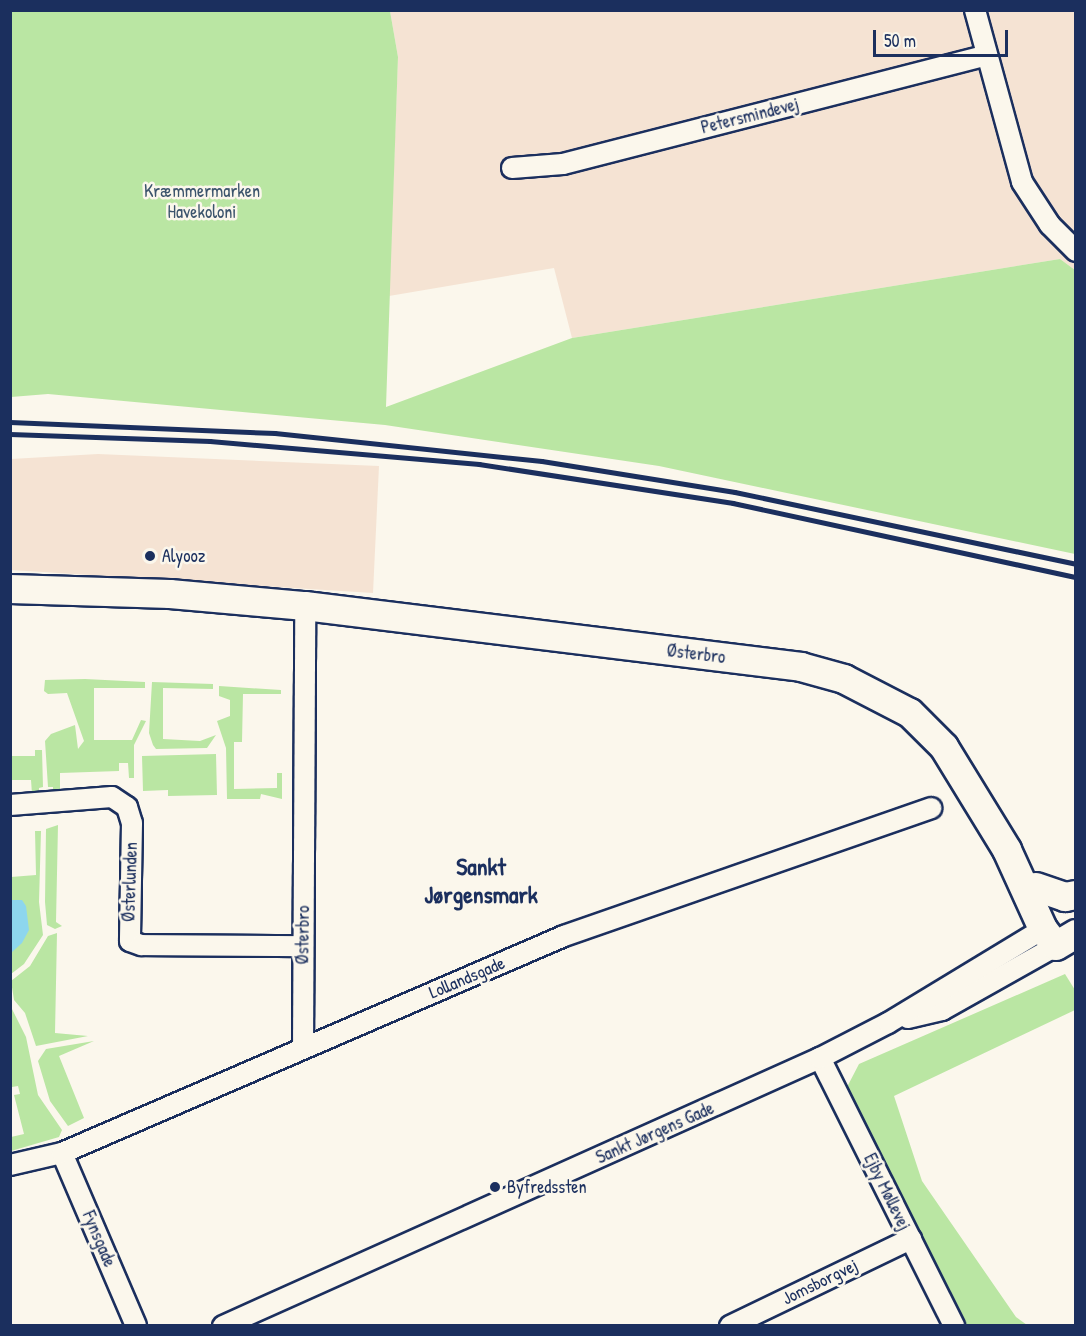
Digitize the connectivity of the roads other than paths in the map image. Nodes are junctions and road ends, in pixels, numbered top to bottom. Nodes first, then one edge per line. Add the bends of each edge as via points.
1 (975, 10) edge
2 (986, 55) junction
3 (512, 168) dead end
4 (1076, 251) edge
5 (10, 589) edge
6 (305, 606) junction
7 (10, 805) edge
8 (931, 808) dead end
9 (1007, 850) junction
10 (1036, 886) junction
11 (1076, 895) edge
12 (1062, 929) edge
13 (302, 946) junction
14 (303, 1048) junction
15 (820, 1058) junction
16 (62, 1153) junction
17 (10, 1165) edge
18 (911, 1239) junction
19 (136, 1326) edge
20 (223, 1326) edge
21 (730, 1326) edge
22 (954, 1326) edge

1 - 2 street
2 - 3 street, Petersmindevej via 563,164
2 - 4 street via 1022,182 1050,225
5 - 6 street, Østerbro via 170,594
6 - 9 street, Østerbro via 801,667 844,679 910,713 944,747
6 - 13 street, Østerbro via 307,802
7 - 13 street, Østerlunden via 112,797 127,807 132,823 130,941 141,945
8 - 14 street, Lollandsgade via 564,936
9 - 10 street, Østerbro
9 - 12 street, Østerbro
10 - 11 street via 1065,897
10 - 12 street, Østerbro
12 - 15 street, Sankt Jørgens Gade via 942,1010 888,1023
13 - 14 street, Østerbro
14 - 16 street, Lollandsgade
15 - 18 street, Ejby Møllevej
15 - 20 street, Sankt Jørgens Gade
16 - 17 street, Lollandsgade
16 - 19 street, Fynsgade
18 - 21 street, Jomsborgvej
18 - 22 street, Ejby Møllevej

